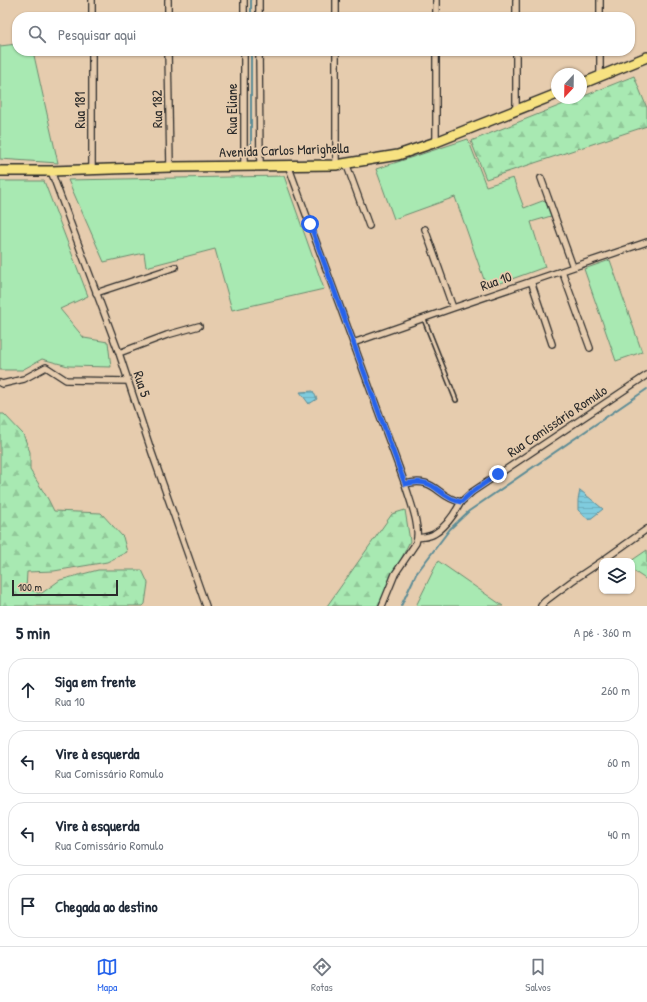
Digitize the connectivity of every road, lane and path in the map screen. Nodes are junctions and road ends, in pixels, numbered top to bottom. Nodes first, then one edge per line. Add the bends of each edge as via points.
1 (92, 0) edge
2 (168, 0) edge
3 (244, 0) edge
4 (259, 0) edge
5 (336, 0) edge
6 (436, 0) edge
7 (516, 0) edge
8 (600, 0) edge
9 (92, 12) edge
10 (168, 12) edge
11 (244, 12) edge
12 (259, 12) edge
13 (336, 12) edge
14 (436, 12) edge
15 (516, 12) edge
16 (600, 12) edge
17 (92, 56) edge
18 (168, 56) edge
19 (244, 56) edge
20 (260, 56) edge
21 (336, 56) edge
22 (436, 56) edge
23 (516, 56) edge
24 (600, 56) edge
25 (647, 58) edge
26 (600, 77) junction
27 (587, 82) edge
28 (551, 96) edge
29 (516, 110) junction
30 (436, 142) junction
31 (346, 163) junction
32 (288, 165) junction
33 (336, 165) junction
34 (244, 166) junction
35 (260, 166) junction
36 (170, 167) junction
37 (92, 170) junction
38 (0, 171) edge
39 (51, 171) junction
40 (541, 178) dead end
41 (369, 226) dead end
42 (425, 229) dead end
43 (647, 242) edge
44 (175, 267) dead end
45 (573, 267) junction
46 (562, 271) junction
47 (531, 281) junction
48 (96, 293) junction
49 (453, 308) junction
50 (424, 319) junction
51 (199, 326) dead end
52 (353, 343) junction
53 (552, 344) dead end
54 (590, 348) dead end
55 (118, 353) junction
56 (647, 375) edge
57 (128, 380) junction
58 (0, 383) edge
59 (456, 400) dead end
60 (405, 484) junction
61 (461, 502) junction
62 (647, 529) edge
63 (418, 538) junction
64 (606, 558) edge
65 (599, 563) edge
66 (206, 606) edge
67 (382, 606) edge
68 (540, 606) edge

1 - 9 street
2 - 10 street
3 - 11 street
4 - 12 street
5 - 13 street
6 - 14 street
7 - 15 street
8 - 16 street
17 - 37 street, Rua 181
18 - 36 street, Rua 182
19 - 34 street, Rua Eliane
20 - 35 street, Rua Eliane
21 - 33 street
22 - 30 street
23 - 29 street
24 - 26 street
25 - 26 main road
26 - 27 main road
28 - 29 main road, Avenida Carlos Marighella
29 - 30 main road, Avenida Carlos Marighella
30 - 31 main road, Avenida Carlos Marighella via 398,155
31 - 33 main road, Avenida Carlos Marighella
31 - 41 street
32 - 33 main road, Avenida Carlos Marighella
32 - 35 main road, Avenida Carlos Marighella
32 - 52 street
34 - 35 main road, Avenida Carlos Marighella
34 - 36 main road, Avenida Carlos Marighella
36 - 37 main road, Avenida Carlos Marighella
37 - 39 main road, Avenida Carlos Marighella
38 - 39 main road, Avenida Carlos Marighella
39 - 48 street, Rua 5
40 - 45 street
42 - 49 street
43 - 45 street, Rua 10
44 - 48 street
45 - 46 street, Rua 10
46 - 47 street, Rua 10
46 - 54 street
47 - 49 street, Rua 10
47 - 53 street
48 - 55 street, Rua 5
49 - 50 street, Rua 10
50 - 52 street, Rua 10
50 - 59 lane
51 - 55 street
52 - 60 street
55 - 57 street, Rua 5
56 - 61 street, Rua Comissário Romulo via 485,483
57 - 58 street via 66,380 46,367 24,379
57 - 66 street, Rua 5
60 - 61 street via 426,483 450,499
60 - 63 street via 418,529
61 - 63 street, Rua Comissário Romulo via 440,530
62 - 64 street
63 - 67 street via 395,574
65 - 68 street

